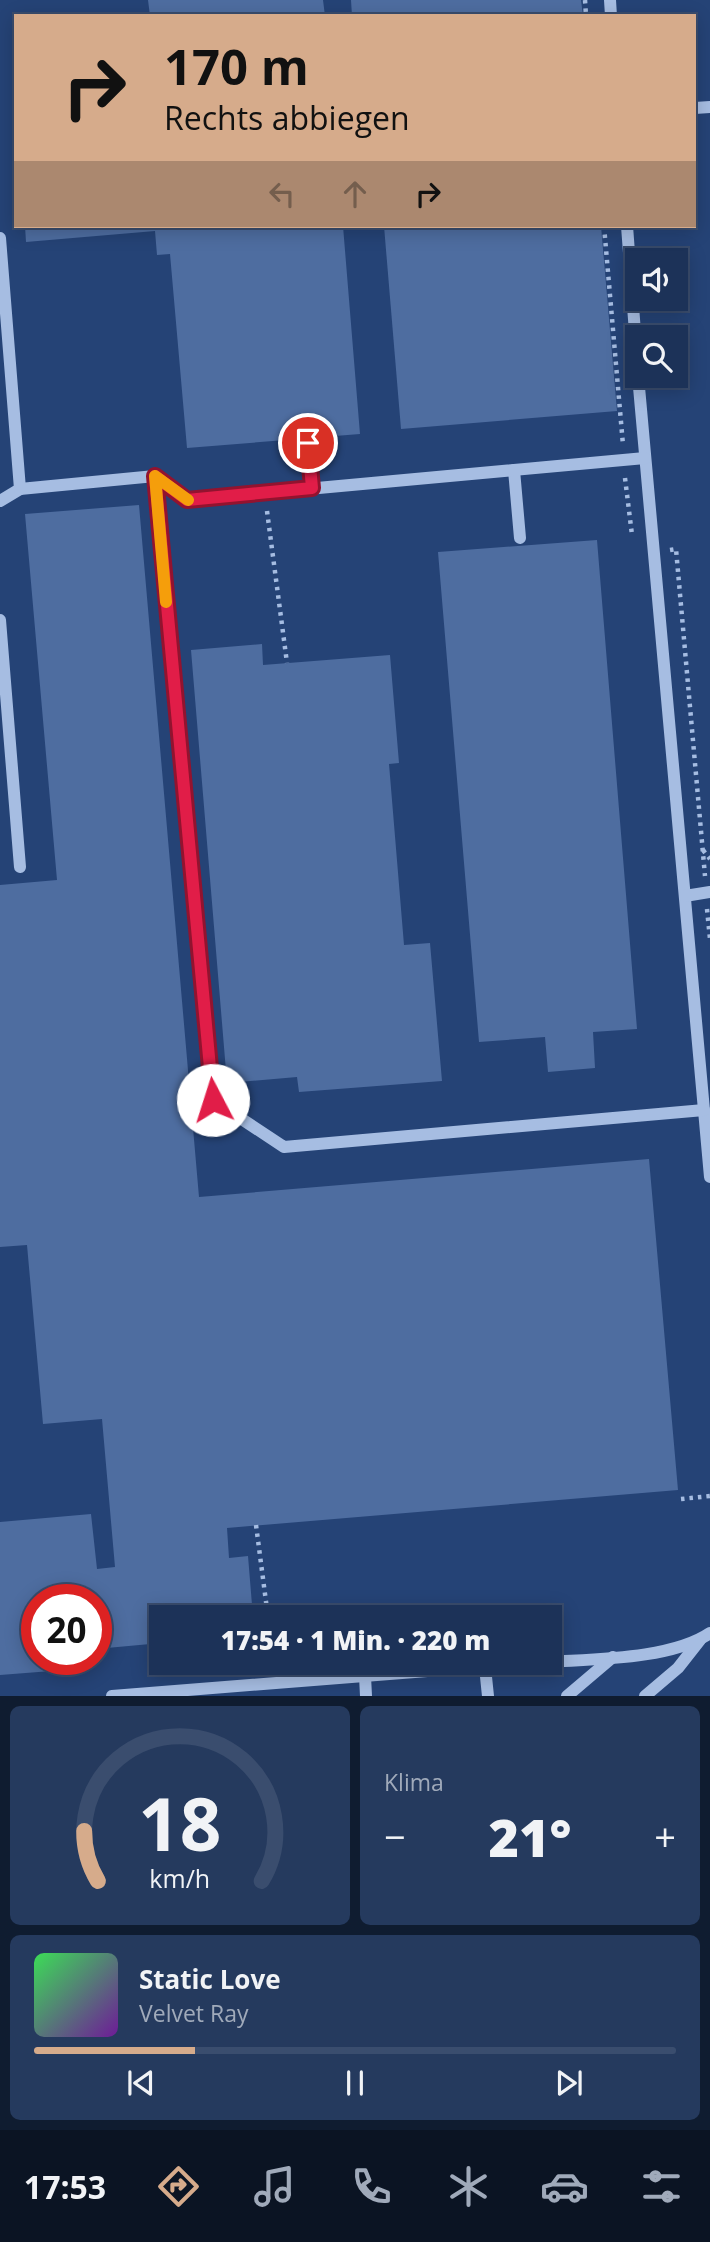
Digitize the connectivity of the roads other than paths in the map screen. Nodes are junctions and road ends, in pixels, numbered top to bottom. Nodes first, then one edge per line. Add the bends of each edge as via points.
1 (627, 228) edge
2 (0, 238) edge
3 (634, 325) edge
4 (639, 388) edge
5 (308, 443) dead end
6 (645, 458) junction
7 (513, 470) junction
8 (155, 476) junction
9 (312, 488) junction
10 (20, 489) junction
11 (0, 502) edge
12 (520, 538) dead end
13 (0, 620) edge
14 (19, 867) dead end
15 (708, 892) edge
16 (685, 896) junction
17 (704, 1110) junction
18 (710, 1177) edge
19 (705, 1636) edge
20 (614, 1657) junction
21 (562, 1661) edge
22 (378, 1675) edge
23 (486, 1675) edge
24 (365, 1676) junction
25 (140, 1695) edge
26 (112, 1696) edge
27 (366, 1696) edge
28 (488, 1696) edge
29 (568, 1696) edge
30 (645, 1696) edge

1 - 3 lane
2 - 10 lane
4 - 6 lane
5 - 9 lane
6 - 7 lane
6 - 16 lane
7 - 9 lane
7 - 12 lane
8 - 9 lane via 187,500
8 - 10 lane
8 - 17 lane via 213,1100 284,1147
10 - 11 lane
13 - 14 lane
15 - 16 lane
16 - 17 lane
17 - 18 lane
19 - 20 lane via 669,1650
19 - 30 lane via 678,1668
20 - 21 lane
20 - 29 lane
22 - 24 lane
23 - 28 lane
24 - 25 lane
24 - 27 lane
25 - 26 lane

